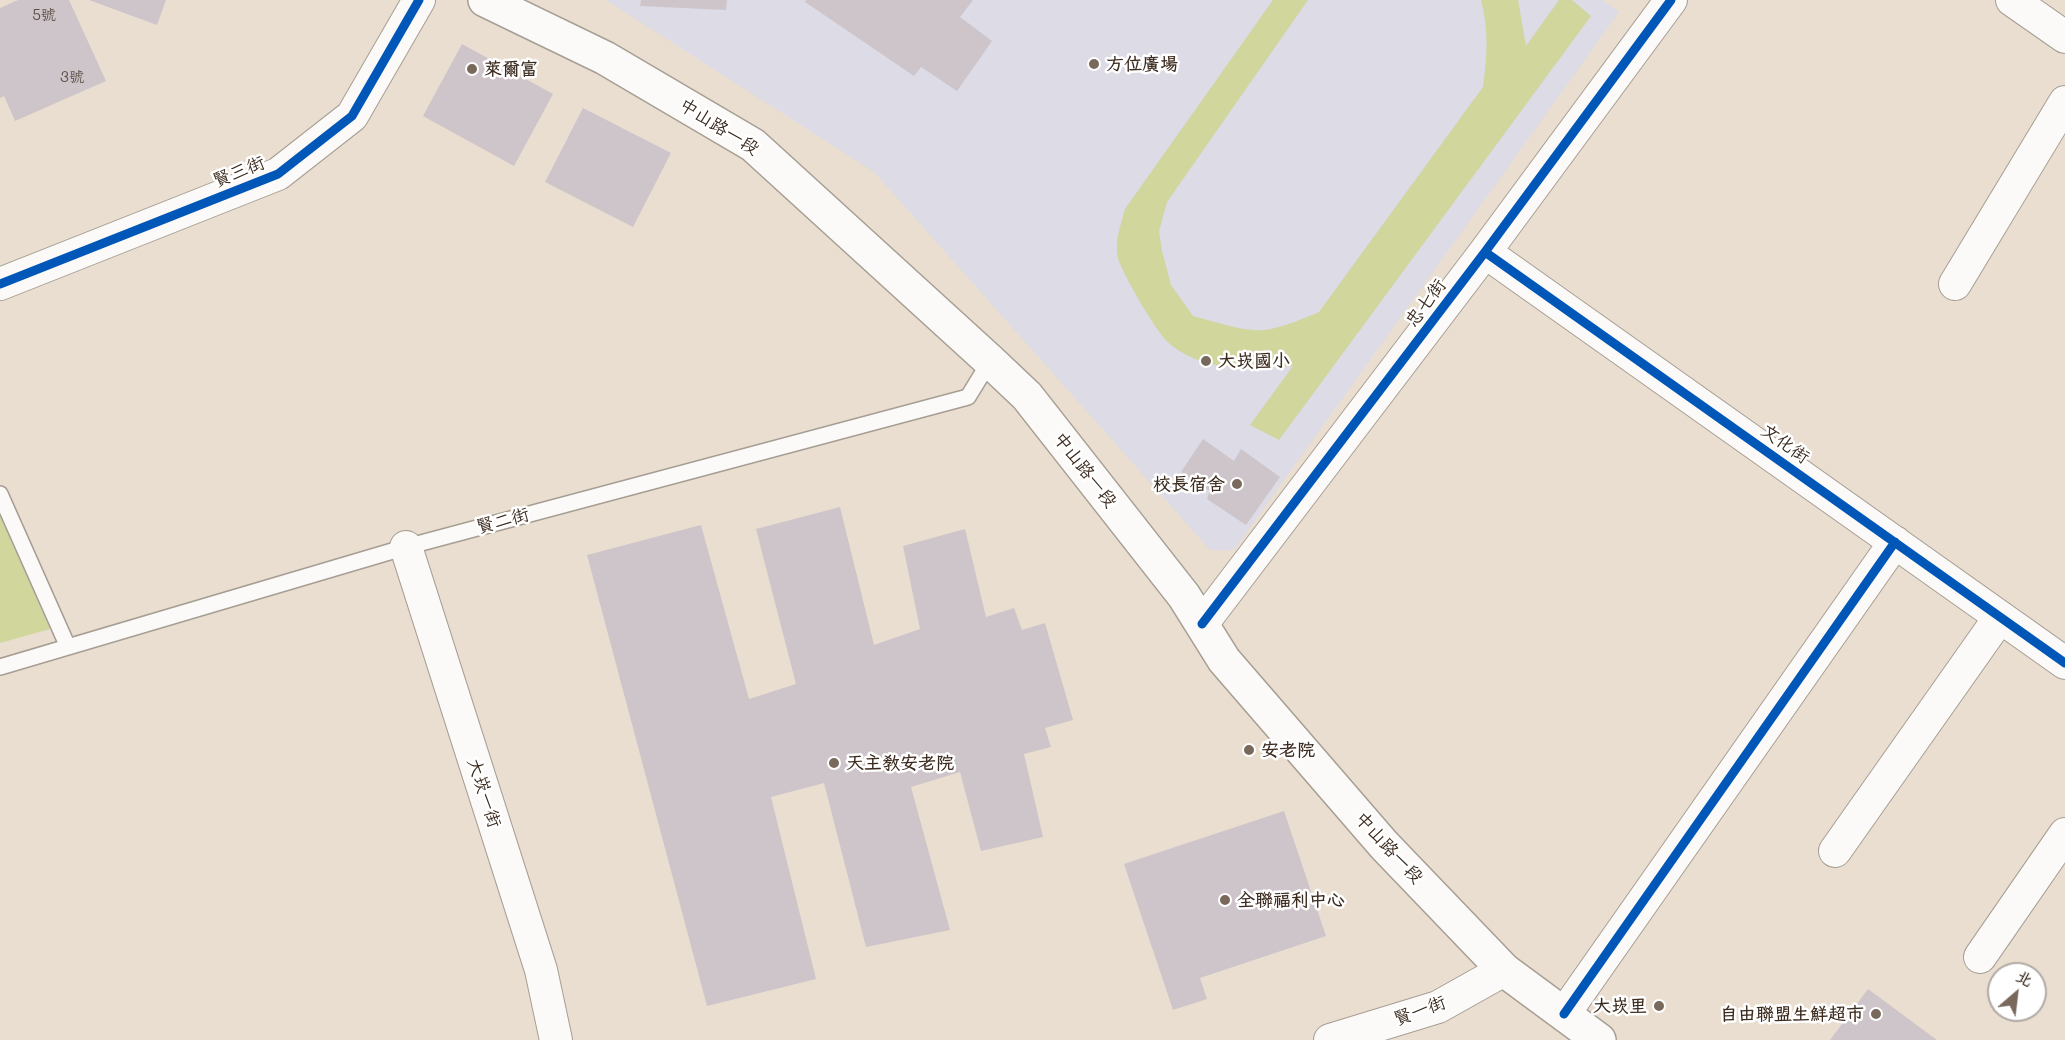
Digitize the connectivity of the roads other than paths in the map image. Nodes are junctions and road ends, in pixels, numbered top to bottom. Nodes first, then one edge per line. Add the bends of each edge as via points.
1 (419, 0) edge
2 (485, 0) edge
3 (1671, 0) edge
4 (2012, 0) edge
5 (2065, 37) edge
6 (2065, 102) edge
7 (1485, 252) junction
8 (0, 284) edge
9 (1955, 284) dead end
10 (990, 360) junction
11 (0, 494) edge
12 (1895, 542) junction
13 (406, 547) junction
14 (2000, 617) junction
15 (1202, 624) junction
16 (68, 647) junction
17 (2065, 663) edge
18 (0, 667) edge
19 (2065, 834) edge
20 (1835, 851) dead end
21 (1980, 957) dead end
22 (1504, 970) junction
23 (1564, 1014) junction
24 (556, 1040) edge
25 (1330, 1040) edge
26 (1599, 1040) edge

1 - 8 street, 賢三街 via 352,116 278,174
2 - 10 main road, 中山路一段 via 605,58 753,145
3 - 7 street, 忠七街
4 - 5 street
6 - 9 street
7 - 12 street, 文化街
7 - 15 street, 忠七街
10 - 13 lane, 賢二街 via 968,397
10 - 15 main road, 中山路一段 via 1027,396
11 - 16 lane
12 - 14 street, 文化街
12 - 23 street
13 - 16 lane, 賢二街
13 - 24 street, 大崁一街 via 541,970
14 - 17 street, 文化街
14 - 20 street
15 - 22 main road, 中山路一段 via 1224,660 1376,836
16 - 18 lane, 賢二街
19 - 21 street
22 - 23 main road, 中山路一段
22 - 25 street, 賢一街 via 1438,1007
23 - 26 main road, 中山路一段

